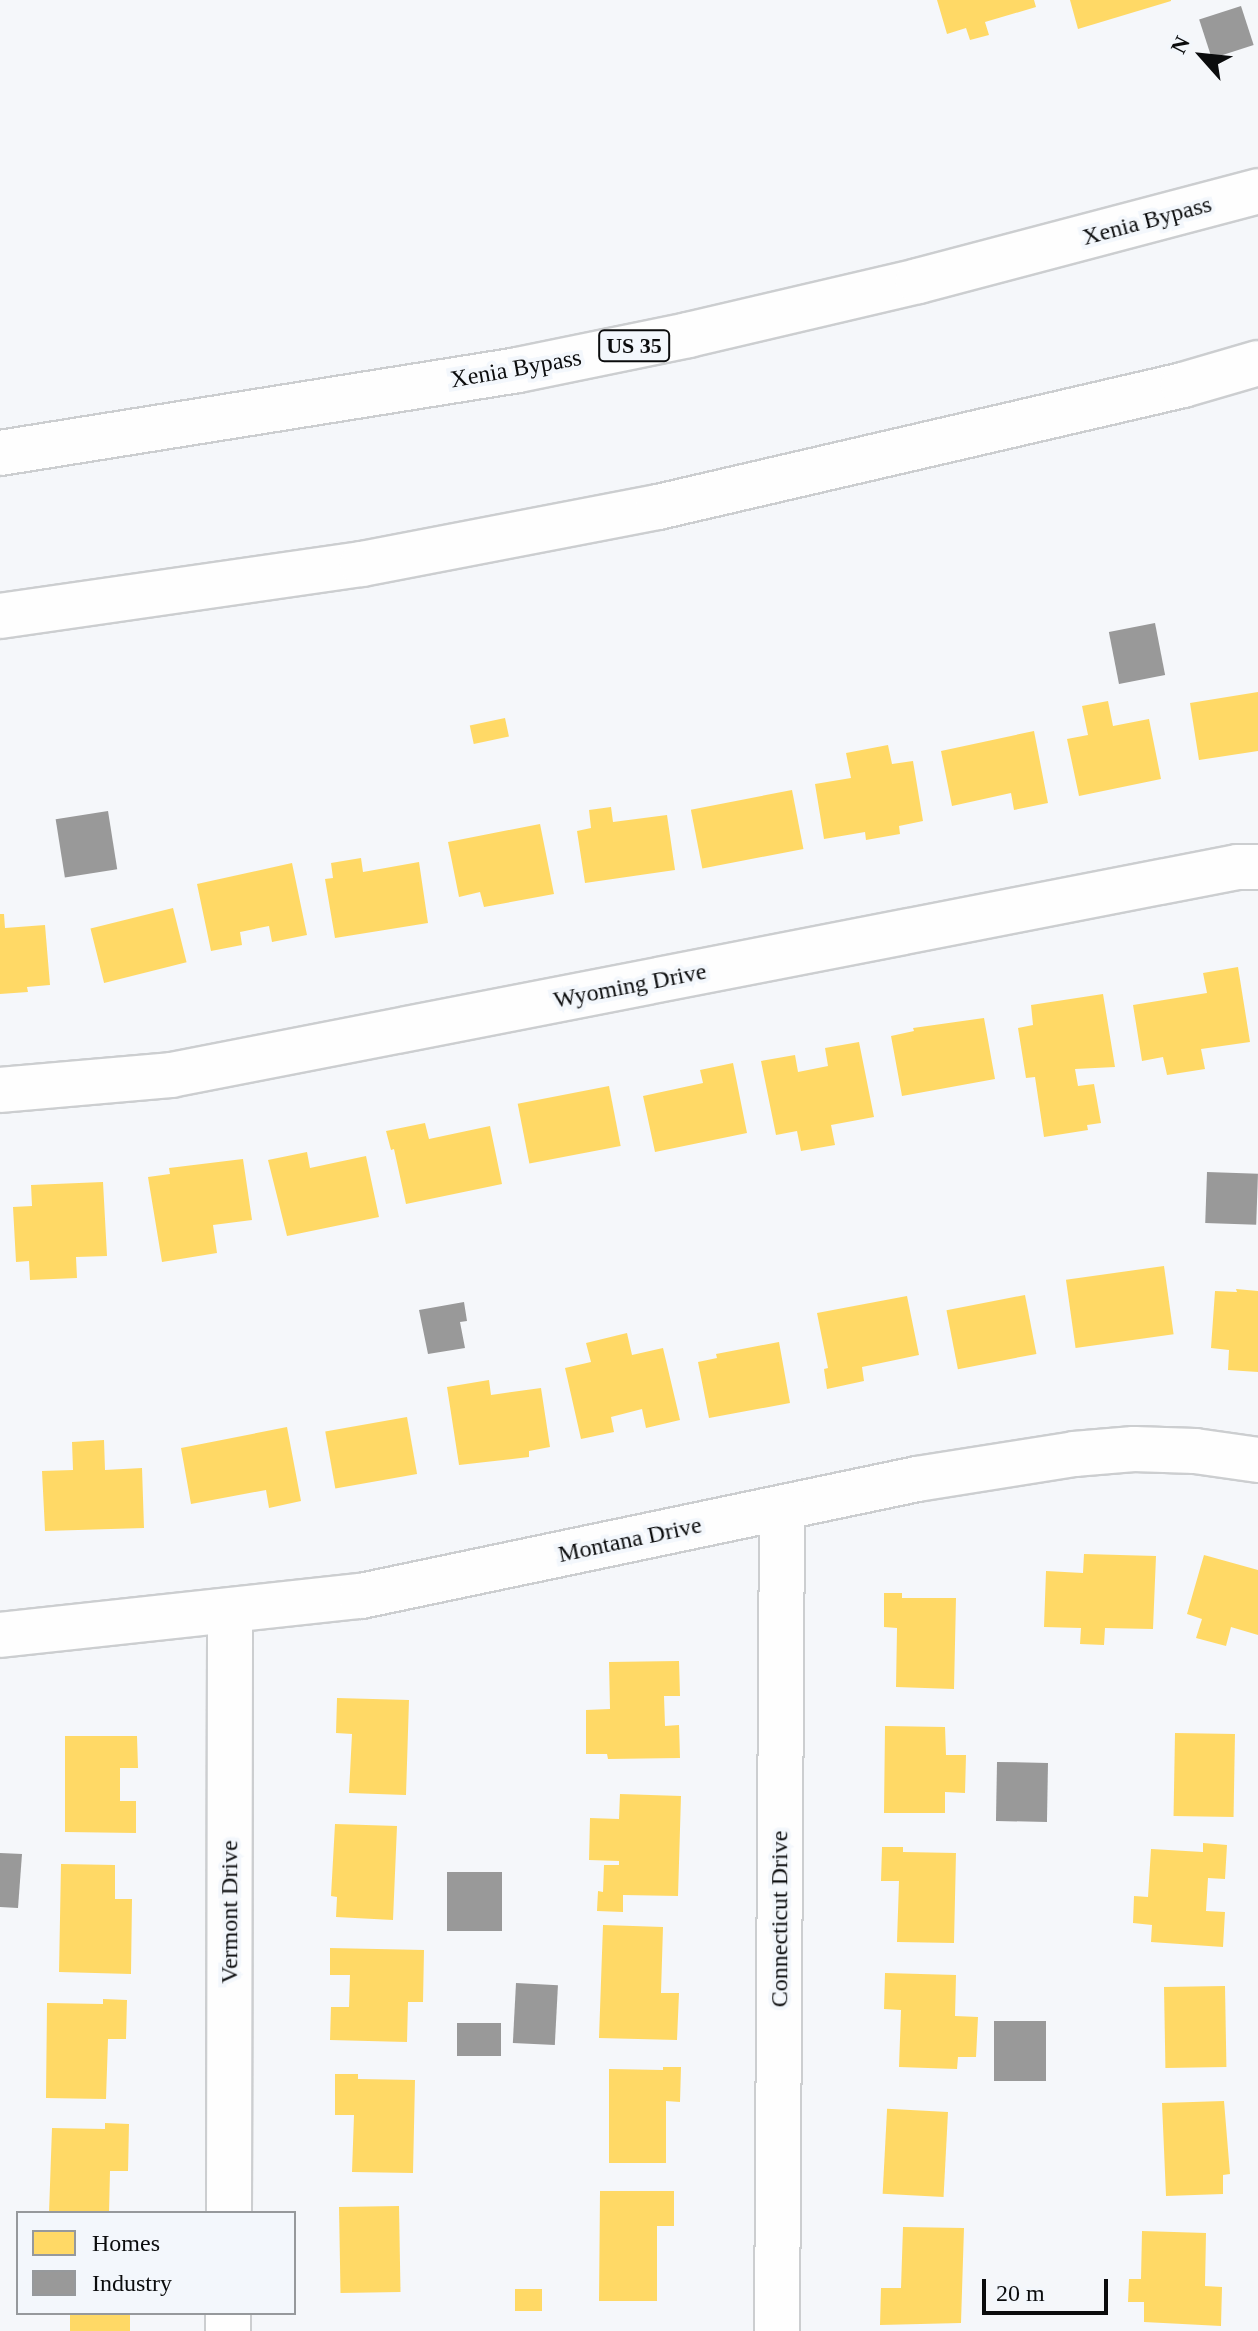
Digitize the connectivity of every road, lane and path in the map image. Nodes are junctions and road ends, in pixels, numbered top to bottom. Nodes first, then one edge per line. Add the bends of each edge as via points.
1 (1258, 191) edge
2 (1258, 363) edge
3 (0, 453) edge
4 (0, 616) edge
5 (1258, 867) edge
6 (0, 1090) edge
7 (1258, 1460) edge
8 (782, 1508) junction
9 (230, 1611) junction
10 (0, 1635) edge
11 (229, 2211) edge
12 (777, 2331) edge

1 - 3 main road, Xenia Bypass / US 35 via 918,281 642,345 518,370
2 - 4 main road via 642,510 362,564
5 - 6 main road, Wyoming Drive via 171,1075
7 - 8 main road, Montana Drive via 1134,1449 1074,1454
8 - 9 main road, Montana Drive via 361,1596
8 - 12 main road, Connecticut Drive
9 - 10 main road, Montana Drive
9 - 11 main road, Vermont Drive

